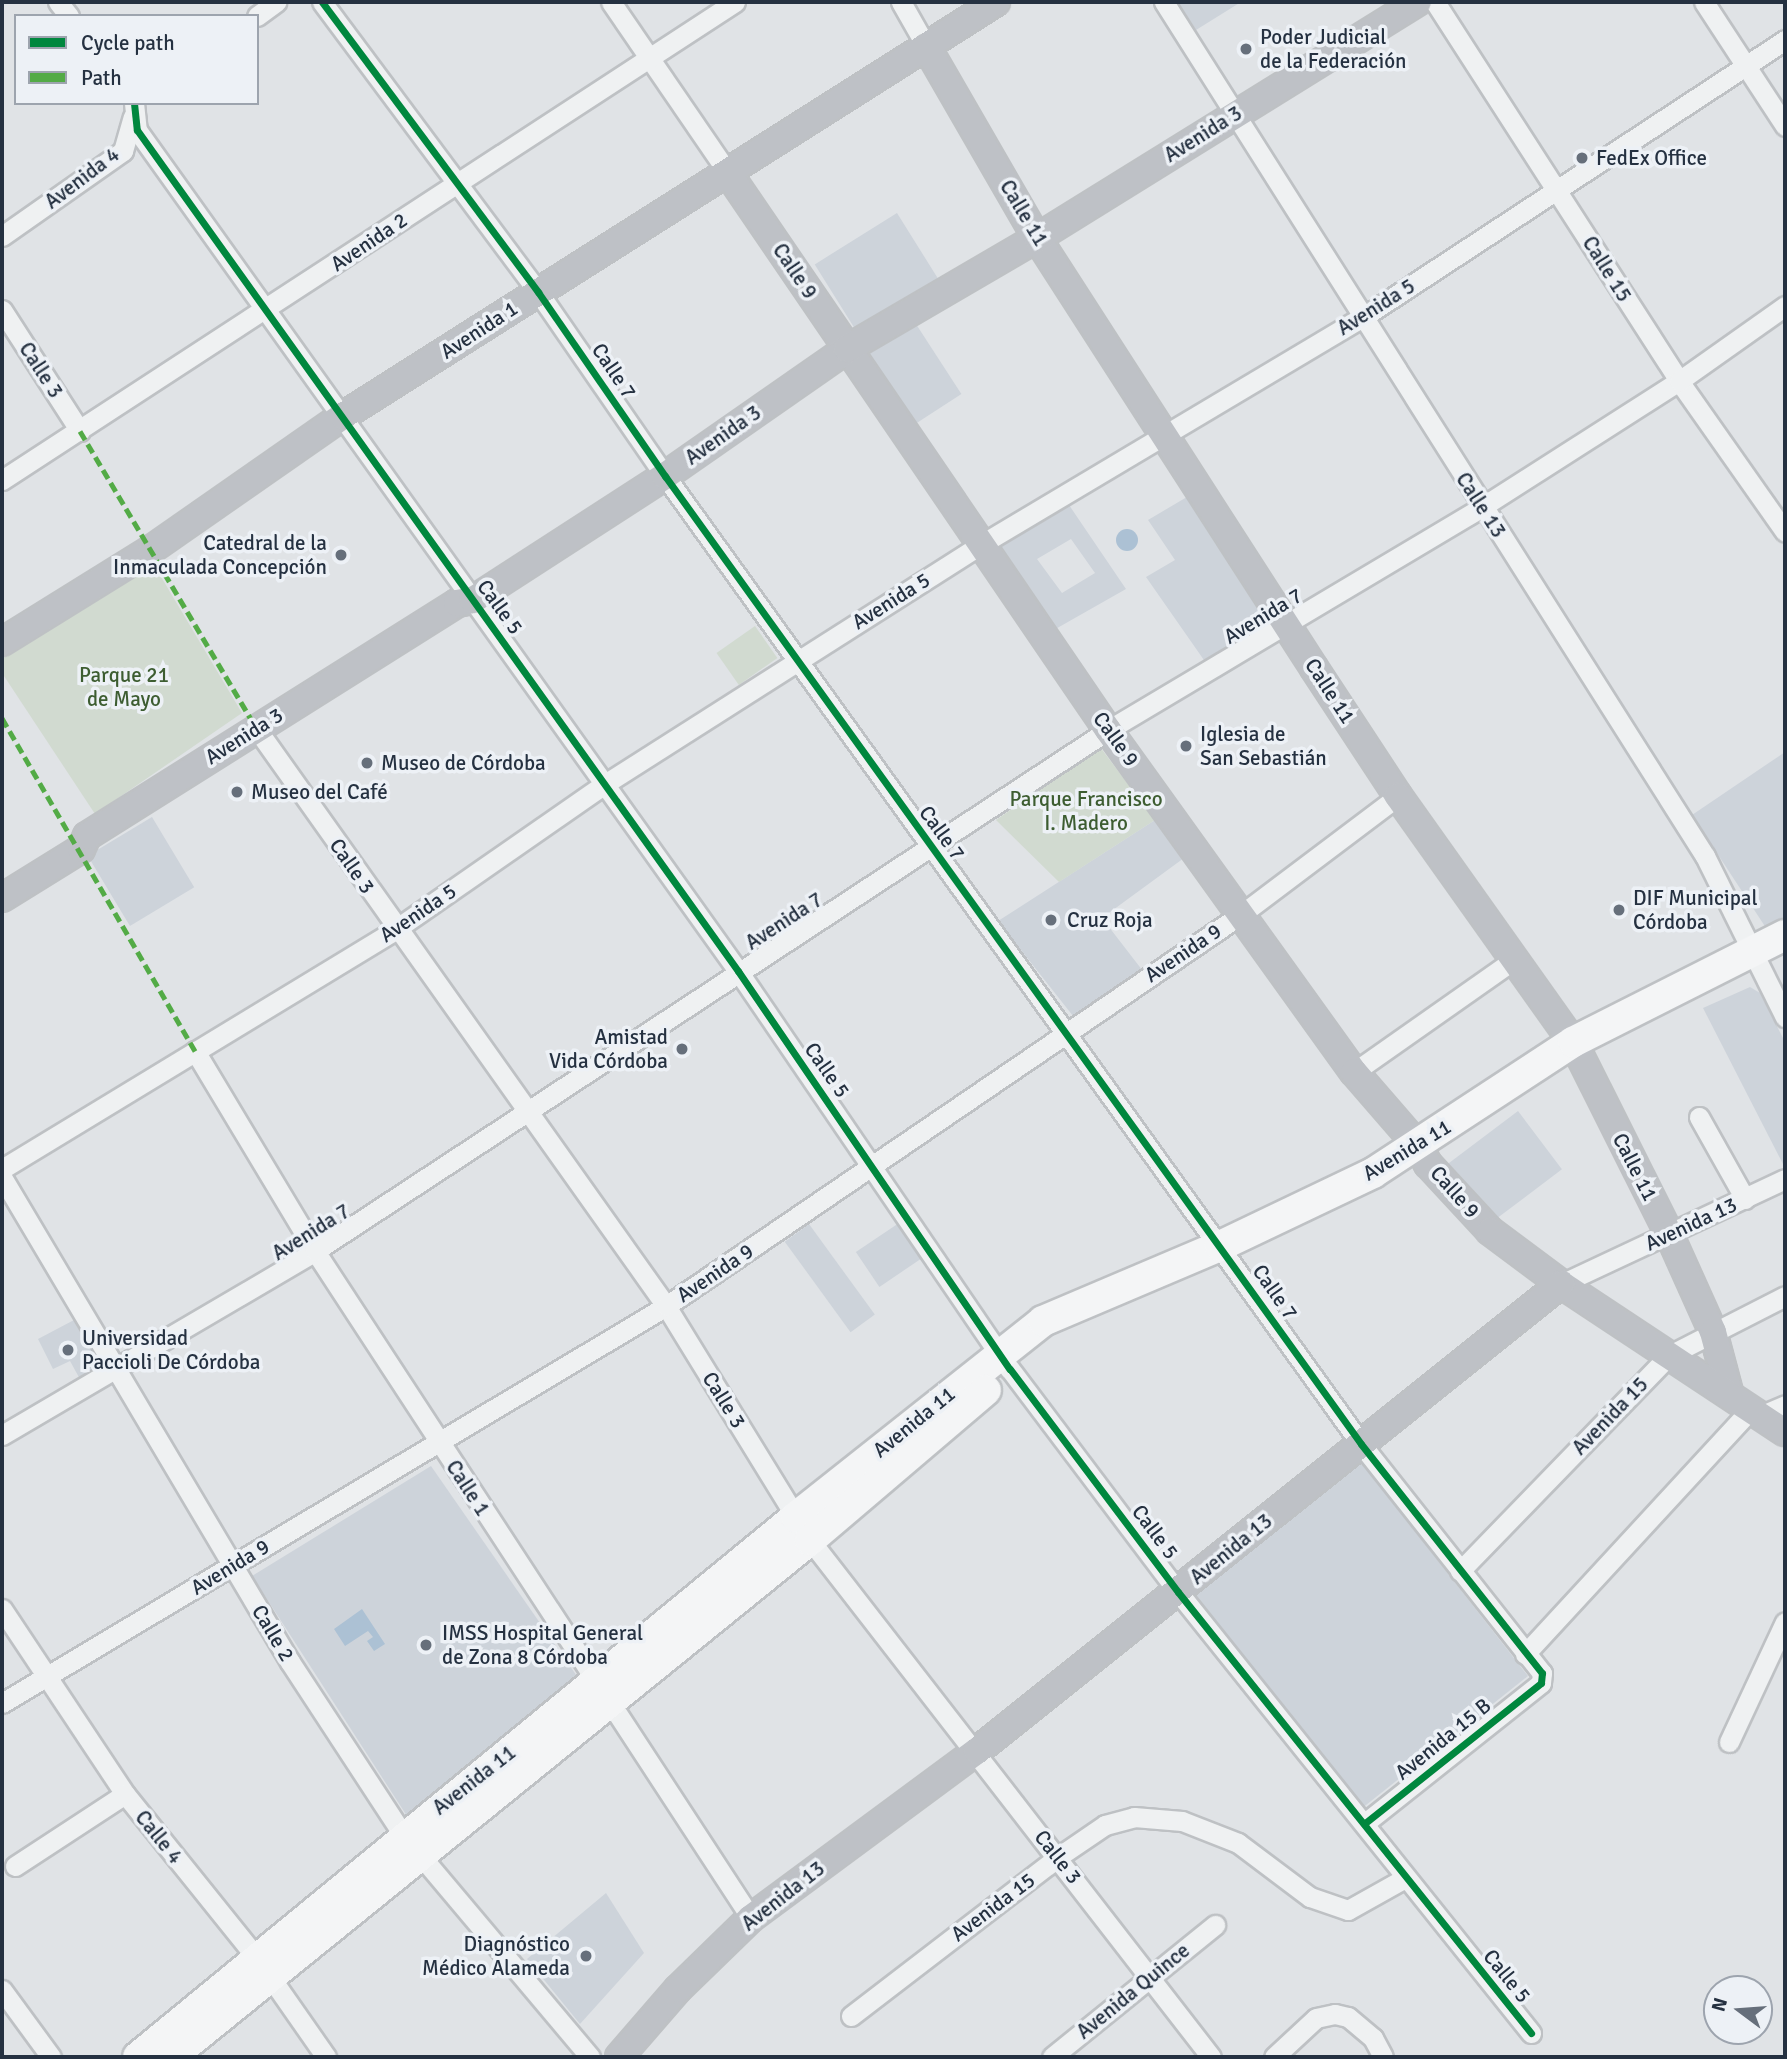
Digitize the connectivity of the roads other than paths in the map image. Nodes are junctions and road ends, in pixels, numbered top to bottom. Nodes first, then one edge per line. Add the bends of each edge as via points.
1 (276, 2) edge
2 (322, 2) edge
3 (611, 2) edge
4 (736, 2) edge
5 (901, 2) edge
6 (996, 2) edge
7 (1164, 2) edge
8 (1418, 2) edge
9 (1435, 2) edge
10 (1704, 2) edge
11 (259, 15) edge
12 (1785, 40) edge
13 (926, 46) junction
14 (652, 55) junction
15 (1745, 65) junction
16 (135, 105) edge
17 (135, 105) edge
18 (1236, 114) junction
19 (1785, 126) edge
20 (728, 173) junction
21 (459, 183) junction
22 (1557, 190) junction
23 (2, 236) edge
24 (1037, 238) junction
25 (538, 292) junction
26 (1785, 306) edge
27 (2, 310) edge
28 (269, 310) junction
29 (1363, 317) junction
30 (847, 349) junction
31 (1679, 381) junction
32 (343, 416) junction
33 (80, 431) junction
34 (1167, 434) junction
35 (664, 477) junction
36 (2, 480) edge
37 (1482, 507) junction
38 (1785, 532) edge
39 (981, 545) junction
40 (473, 600) junction
41 (1287, 622) junction
42 (2, 642) edge
43 (797, 660) junction
44 (256, 728) junction
45 (1108, 730) junction
46 (605, 784) junction
47 (1398, 796) junction
48 (931, 847) junction
49 (2, 898) edge
50 (1243, 913) junction
51 (396, 929) junction
52 (1785, 935) edge
53 (1517, 958) junction
54 (1767, 958) edge
55 (738, 971) junction
56 (1785, 1017) edge
57 (1064, 1033) junction
58 (1577, 1050) junction
59 (195, 1051) junction
60 (1354, 1072) junction
61 (527, 1114) junction
62 (1699, 1116) dead end
63 (1423, 1155) junction
64 (872, 1166) junction
65 (2, 1168) edge
66 (2, 1177) edge
67 (1785, 1179) edge
68 (1745, 1199) junction
69 (1669, 1234) junction
70 (315, 1251) junction
71 (1226, 1253) junction
72 (1561, 1284) junction
73 (1785, 1296) edge
74 (666, 1306) junction
75 (1713, 1332) junction
76 (1668, 1356) junction
77 (1005, 1361) junction
78 (115, 1369) junction
79 (1729, 1392) junction
80 (1766, 1409) edge
81 (1785, 1432) edge
82 (2, 1435) edge
83 (439, 1443) junction
84 (1361, 1444) junction
85 (803, 1528) junction
86 (233, 1566) junction
87 (1460, 1571) junction
88 (1178, 1592) junction
89 (2, 1609) edge
90 (1785, 1622) edge
91 (1525, 1654) junction
92 (45, 1677) junction
93 (1542, 1678) joint
94 (602, 1695) junction
95 (2, 1703) edge
96 (1730, 1742) dead end
97 (977, 1751) junction
98 (125, 1794) junction
99 (1364, 1824) junction
100 (412, 1845) junction
101 (1058, 1857) junction
102 (15, 1866) dead end
103 (1405, 1878) junction
104 (751, 1918) junction
105 (1215, 1926) dead end
106 (264, 1967) junction
107 (1149, 1975) junction
108 (2, 1990) edge
109 (850, 2016) dead end
110 (1531, 2033) dead end
111 (51, 2057) edge
112 (138, 2057) edge
113 (171, 2057) edge
114 (327, 2057) edge
115 (590, 2057) edge
116 (619, 2057) edge
117 (1052, 2057) edge
118 (1211, 2057) edge
119 (1274, 2057) edge
120 (1383, 2057) edge

1 - 11 street
2 - 21 street, Calle 7
3 - 14 street, Calle 9
4 - 14 street, Avenida 2
5 - 13 street, Calle 11
6 - 13 main road, Avenida 1
7 - 18 street, Calle 13
8 - 18 main road, Avenida 3
9 - 22 street, Calle 15
10 - 15 street
12 - 15 street, Avenida 5
13 - 20 main road, Avenida 1
13 - 24 main road, Calle 11
14 - 20 street, Calle 9
14 - 21 street, Avenida 2
15 - 19 street
15 - 22 street, Avenida 5
16 - 23 street, Avenida 4 via 123,151
17 - 28 street, Calle 5 via 137,130
18 - 24 main road, Avenida 3
18 - 29 street, Calle 13
20 - 25 main road, Avenida 1
20 - 30 main road, Calle 9
21 - 25 street, Calle 7
21 - 28 street, Avenida 2
22 - 29 street, Avenida 5
22 - 31 street, Calle 15
24 - 30 main road, Avenida 3
24 - 34 main road, Calle 11
25 - 32 main road, Avenida 1
25 - 35 street, Calle 7
26 - 31 street, Avenida 7
27 - 33 street, Calle 3
28 - 32 street, Calle 5
28 - 33 street, Avenida 2
29 - 34 street, Avenida 5
29 - 37 street, Calle 13
30 - 35 main road, Avenida 3
30 - 39 main road, Calle 9
31 - 37 street, Avenida 7
31 - 38 street, Calle 15
32 - 40 street, Calle 5
32 - 42 main road, Avenida 1 via 152,549
33 - 36 street, Avenida 2
34 - 39 street, Avenida 5
34 - 41 main road, Calle 11
35 - 40 main road, Avenida 3
35 - 43 street, Calle 7
37 - 41 street, Avenida 7
37 - 54 street, Calle 13
39 - 43 street, Avenida 5
39 - 45 main road, Calle 9
40 - 44 main road, Avenida 3 via 457,603
40 - 46 street, Calle 5
41 - 45 street, Avenida 7
41 - 47 main road, Calle 11
43 - 46 street, Avenida 5
43 - 48 street, Calle 7
44 - 49 main road, Avenida 3 via 86,836 81,849
44 - 51 street, Calle 3
45 - 48 street, Avenida 7
45 - 50 main road, Calle 9
46 - 51 street, Avenida 5
46 - 55 street, Calle 5
47 - 50 street, Avenida 9
47 - 53 main road, Calle 11
48 - 55 street, Avenida 7
48 - 57 street, Calle 7
50 - 57 street, Avenida 9
50 - 60 main road, Calle 9
51 - 59 street, Avenida 5
51 - 61 street, Calle 3
52 - 54 main road, Avenida 11
53 - 58 main road, Calle 11
53 - 60 street
54 - 56 street, Calle 13
54 - 58 main road, Avenida 11
55 - 61 street, Avenida 7
55 - 64 street, Calle 5
57 - 64 street, Avenida 9
57 - 71 street, Calle 7
58 - 63 main road, Avenida 11
58 - 69 main road, Calle 11
59 - 65 street, Avenida 5
59 - 70 street, Calle 1
60 - 63 main road, Calle 9
61 - 70 street, Avenida 7
61 - 74 street, Calle 3
62 - 68 street
63 - 71 main road, Avenida 11
63 - 72 main road, Calle 9 via 1490,1231
64 - 74 street, Avenida 9
64 - 77 street, Calle 5
66 - 78 street, Calle 2
67 - 68 street, Avenida 13
68 - 69 street, Avenida 13
69 - 72 street, Avenida 13
69 - 75 main road, Calle 11
70 - 78 street, Avenida 7
70 - 83 street, Calle 1
71 - 77 main road, Avenida 11 via 1072,1306
71 - 84 street, Calle 7
72 - 76 main road, Calle 9
72 - 84 main road, Avenida 13
73 - 75 street, Avenida 15
74 - 83 street, Avenida 9
74 - 85 street, Calle 3
75 - 76 street, Avenida 15
75 - 79 main road, Calle 11
76 - 79 main road, Calle 9
76 - 87 street, Avenida 15
77 - 85 main road, Avenida 11
77 - 88 street, Calle 5
78 - 82 street, Avenida 7
78 - 86 street, Calle 2
79 - 80 main road, Calle 9
80 - 81 main road, Calle 9
80 - 91 street
83 - 86 street, Avenida 9
83 - 94 street, Calle 1
84 - 87 street, Calle 7
84 - 88 main road, Avenida 13
85 - 94 main road, Avenida 11
85 - 97 street, Calle 3
86 - 92 street, Avenida 9
86 - 100 street, Calle 2
87 - 91 street, Calle 7
88 - 97 main road, Avenida 13
88 - 99 street, Calle 5
89 - 92 street, Calle 4
90 - 96 street
91 - 93 street, Calle 7
92 - 95 street, Avenida 9
92 - 98 street, Calle 4
93 - 99 street, Avenida 15 B
94 - 100 main road, Avenida 11
94 - 104 street, Calle 1
97 - 101 street, Calle 3
97 - 104 main road, Avenida 13
98 - 102 street
98 - 106 street, Calle 4
99 - 103 street, Calle 5
100 - 106 main road, Avenida 11
100 - 115 street, Calle 2
101 - 103 street, Avenida 15 via 1105,1825 1134,1817 1182,1821 1238,1843 1310,1897 1348,1910
101 - 107 street, Calle 3
101 - 109 street, Avenida 15
103 - 110 street, Calle 5
104 - 116 main road, Avenida 13 via 678,1989
105 - 107 street, Avenida Quince
106 - 112 main road, Avenida 11
106 - 113 main road, Avenida 11
106 - 114 street, Calle 4
107 - 117 street, Avenida Quince
107 - 118 street, Calle 3
108 - 111 street
119 - 120 street via 1316,2018 1335,2014 1348,2017 1373,2038

